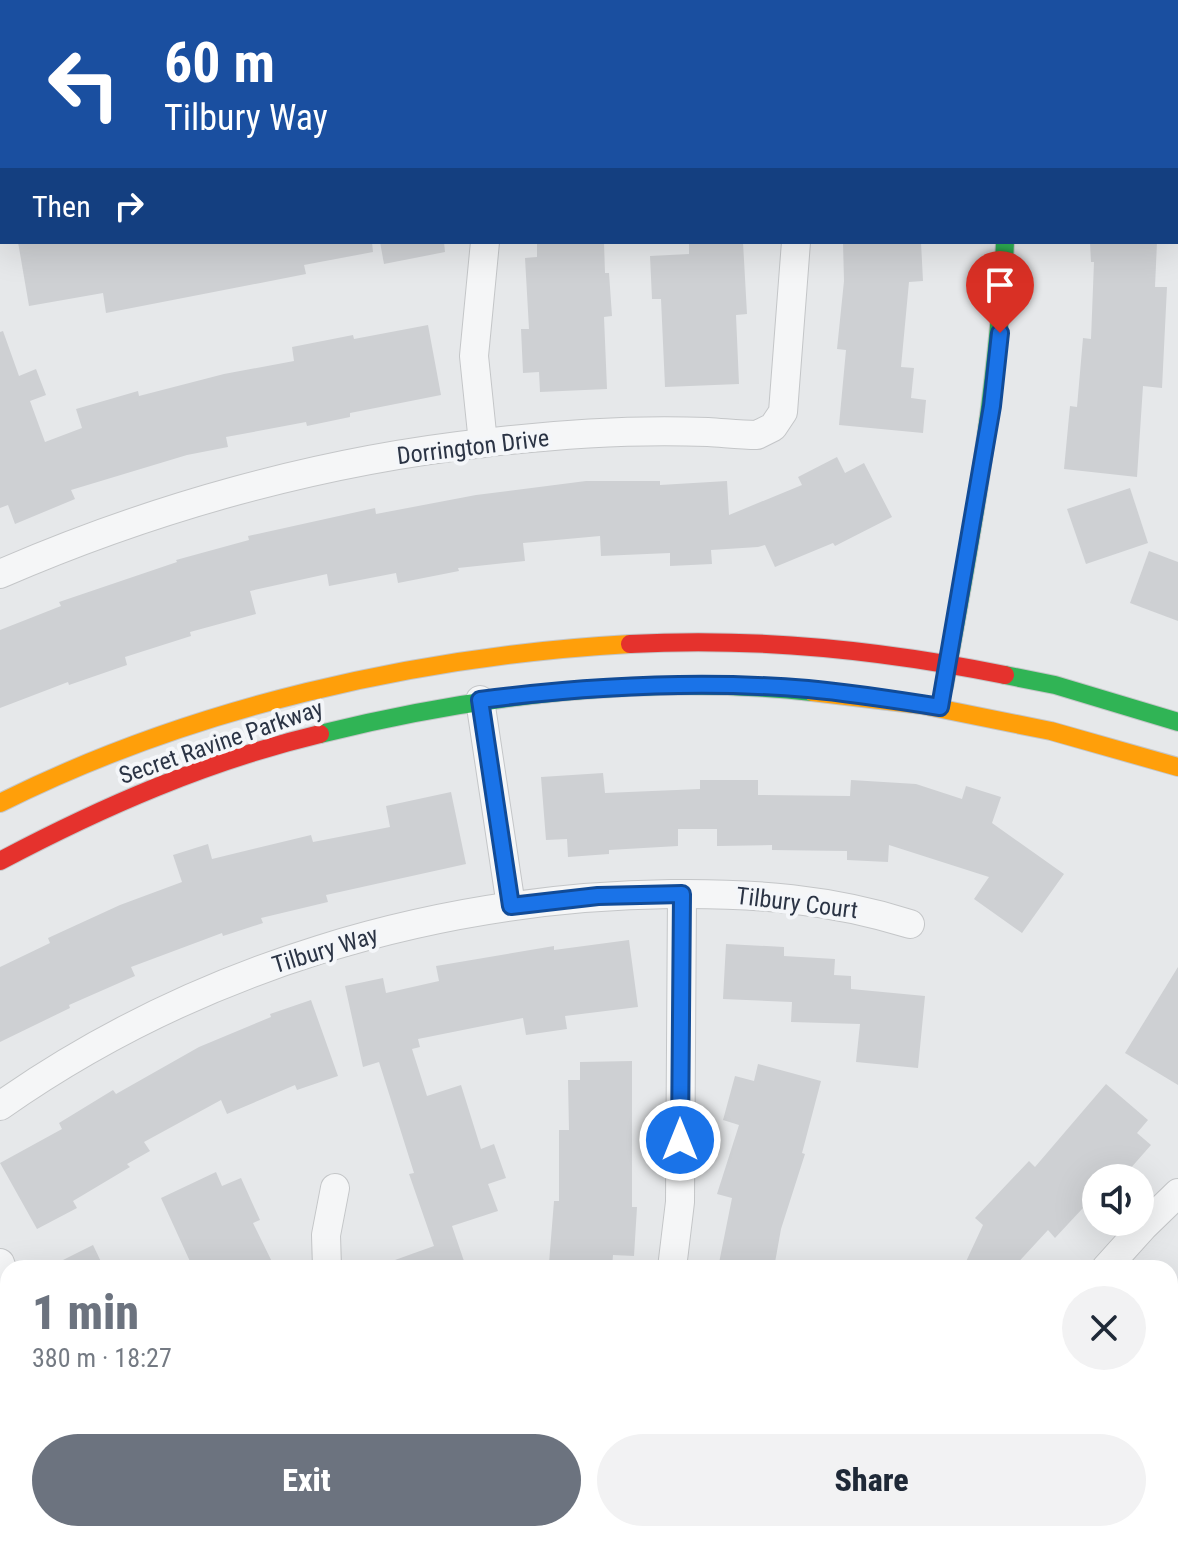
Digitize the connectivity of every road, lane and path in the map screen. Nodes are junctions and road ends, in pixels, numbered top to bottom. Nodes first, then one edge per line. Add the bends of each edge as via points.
1 (485, 244) edge
2 (796, 244) edge
3 (1005, 244) edge
4 (483, 443) junction
5 (0, 574) edge
6 (948, 663) junction
7 (480, 700) junction
8 (940, 707) junction
9 (1178, 722) edge
10 (1178, 767) edge
11 (0, 803) edge
12 (0, 861) edge
13 (682, 894) junction
14 (511, 906) junction
15 (910, 924) dead end
16 (0, 1106) edge
17 (335, 1188) dead end
18 (1178, 1193) edge
19 (327, 1260) edge
20 (673, 1260) edge
21 (1113, 1260) edge

1 - 4 street via 474,356
2 - 4 street, Dorrington Drive via 783,412 773,427 757,435 648,432
3 - 6 main road via 999,357
4 - 5 street, Dorrington Drive via 363,462 221,496
6 - 8 main road
6 - 9 main road, Secret Ravine Parkway via 1064,687
6 - 11 main road, Secret Ravine Parkway via 812,646 714,642 620,643 473,657 252,706 127,748
7 - 8 main road, Secret Ravine Parkway via 555,691 713,685 807,689
7 - 12 main road, Secret Ravine Parkway via 266,747 134,795
7 - 14 street
8 - 10 main road, Secret Ravine Parkway
13 - 14 street, Tilbury Way
13 - 15 street, Tilbury Court via 794,898
13 - 20 street via 680,1202
14 - 16 street, Tilbury Way via 354,939 230,982 116,1035
17 - 19 street
18 - 21 street

